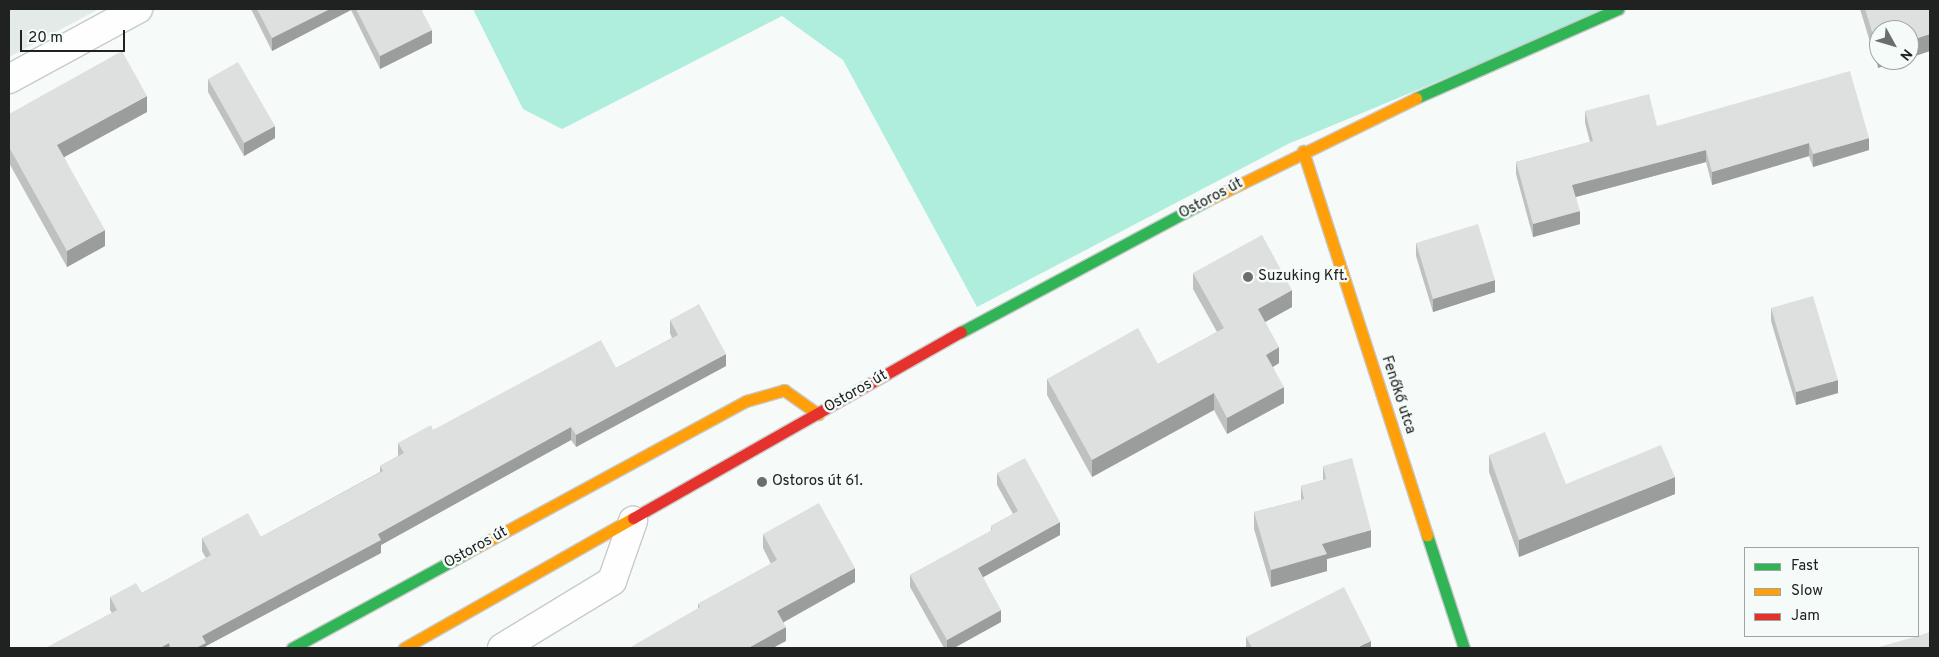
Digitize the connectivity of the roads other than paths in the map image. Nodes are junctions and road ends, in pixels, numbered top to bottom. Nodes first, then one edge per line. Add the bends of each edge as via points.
1 (138, 9) edge
2 (1618, 9) edge
3 (9, 79) edge
4 (1303, 150) junction
5 (818, 414) junction
6 (633, 521) junction
7 (292, 648) edge
8 (404, 648) edge
9 (502, 648) edge
10 (1464, 648) edge

1 - 3 street
2 - 4 main road, Ostoros út via 1494,61
4 - 5 main road, Ostoros út via 969,328
4 - 10 main road, Fenőkő utca
5 - 6 main road, Ostoros út
5 - 7 main road, Ostoros út via 784,390 746,401
6 - 8 main road, Ostoros út
6 - 9 street via 612,580

